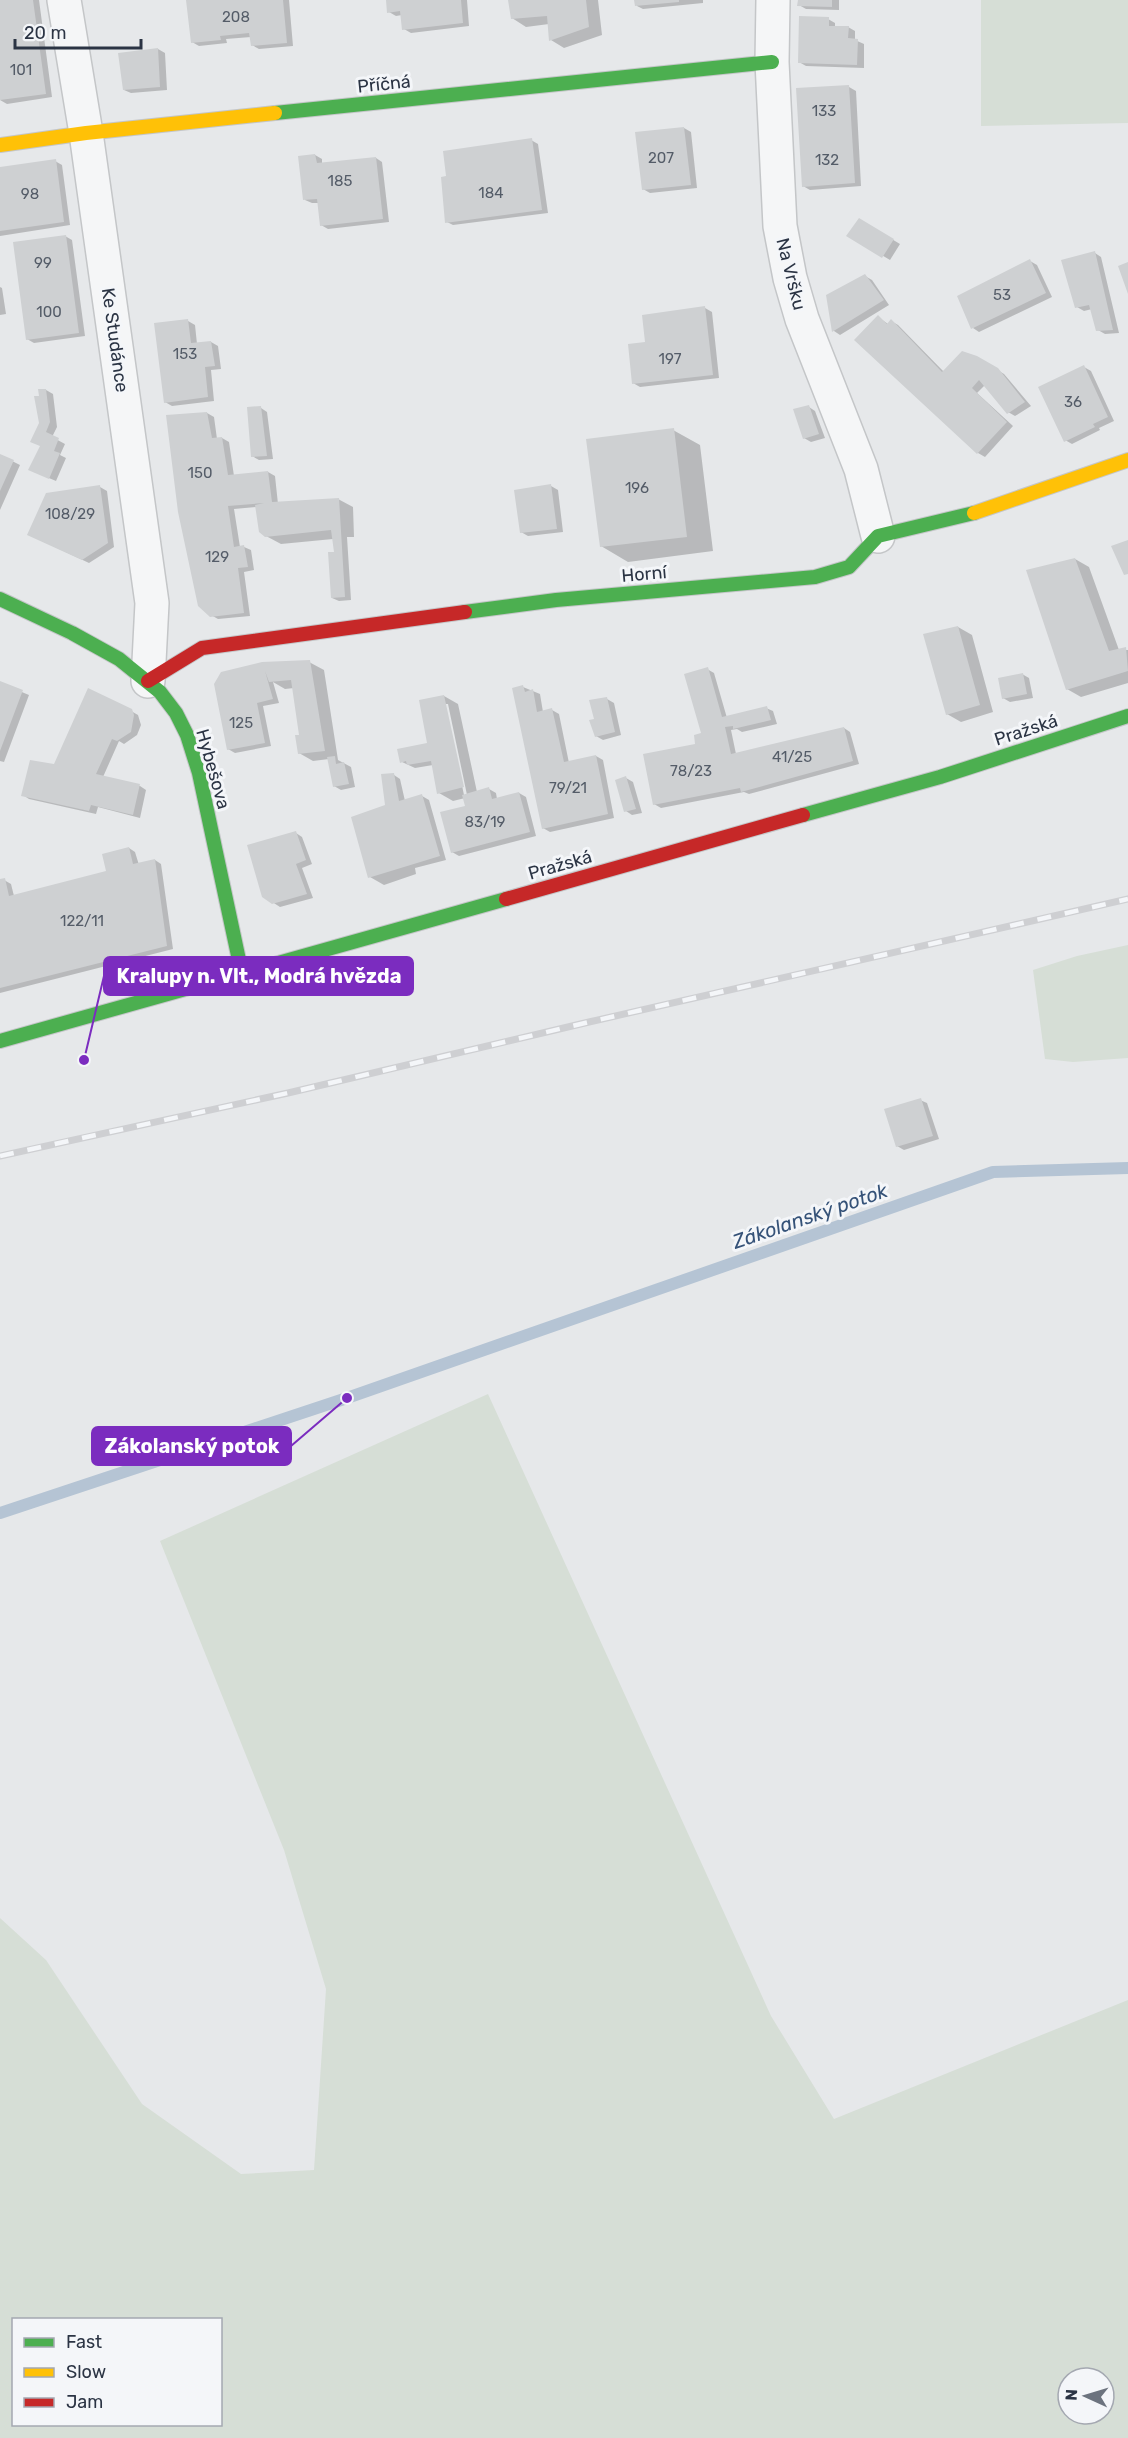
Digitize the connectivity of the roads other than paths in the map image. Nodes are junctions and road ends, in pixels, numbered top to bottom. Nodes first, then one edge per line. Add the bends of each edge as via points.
1 (64, 0) edge
2 (773, 0) edge
3 (772, 62) junction
4 (86, 133) junction
5 (0, 145) edge
6 (1128, 460) edge
7 (878, 536) junction
8 (0, 599) edge
9 (148, 681) junction
10 (1128, 716) edge
11 (242, 974) junction
12 (0, 1041) edge

1 - 4 street, Ke Studánce
2 - 3 street, Na Vršku
3 - 4 street, Příčná
3 - 7 street, Na Vršku via 780,226 790,278 802,319 861,469
4 - 5 street, Příčná
4 - 9 street, Ke Studánce via 152,603
6 - 7 street via 960,518
7 - 9 street, Horní via 849,567 815,577 556,600 202,648
8 - 9 street, Hybešova via 113,654
9 - 11 street, Hybešova via 177,715 190,743
10 - 11 street, Pražská via 940,777
11 - 12 street, Pražská

